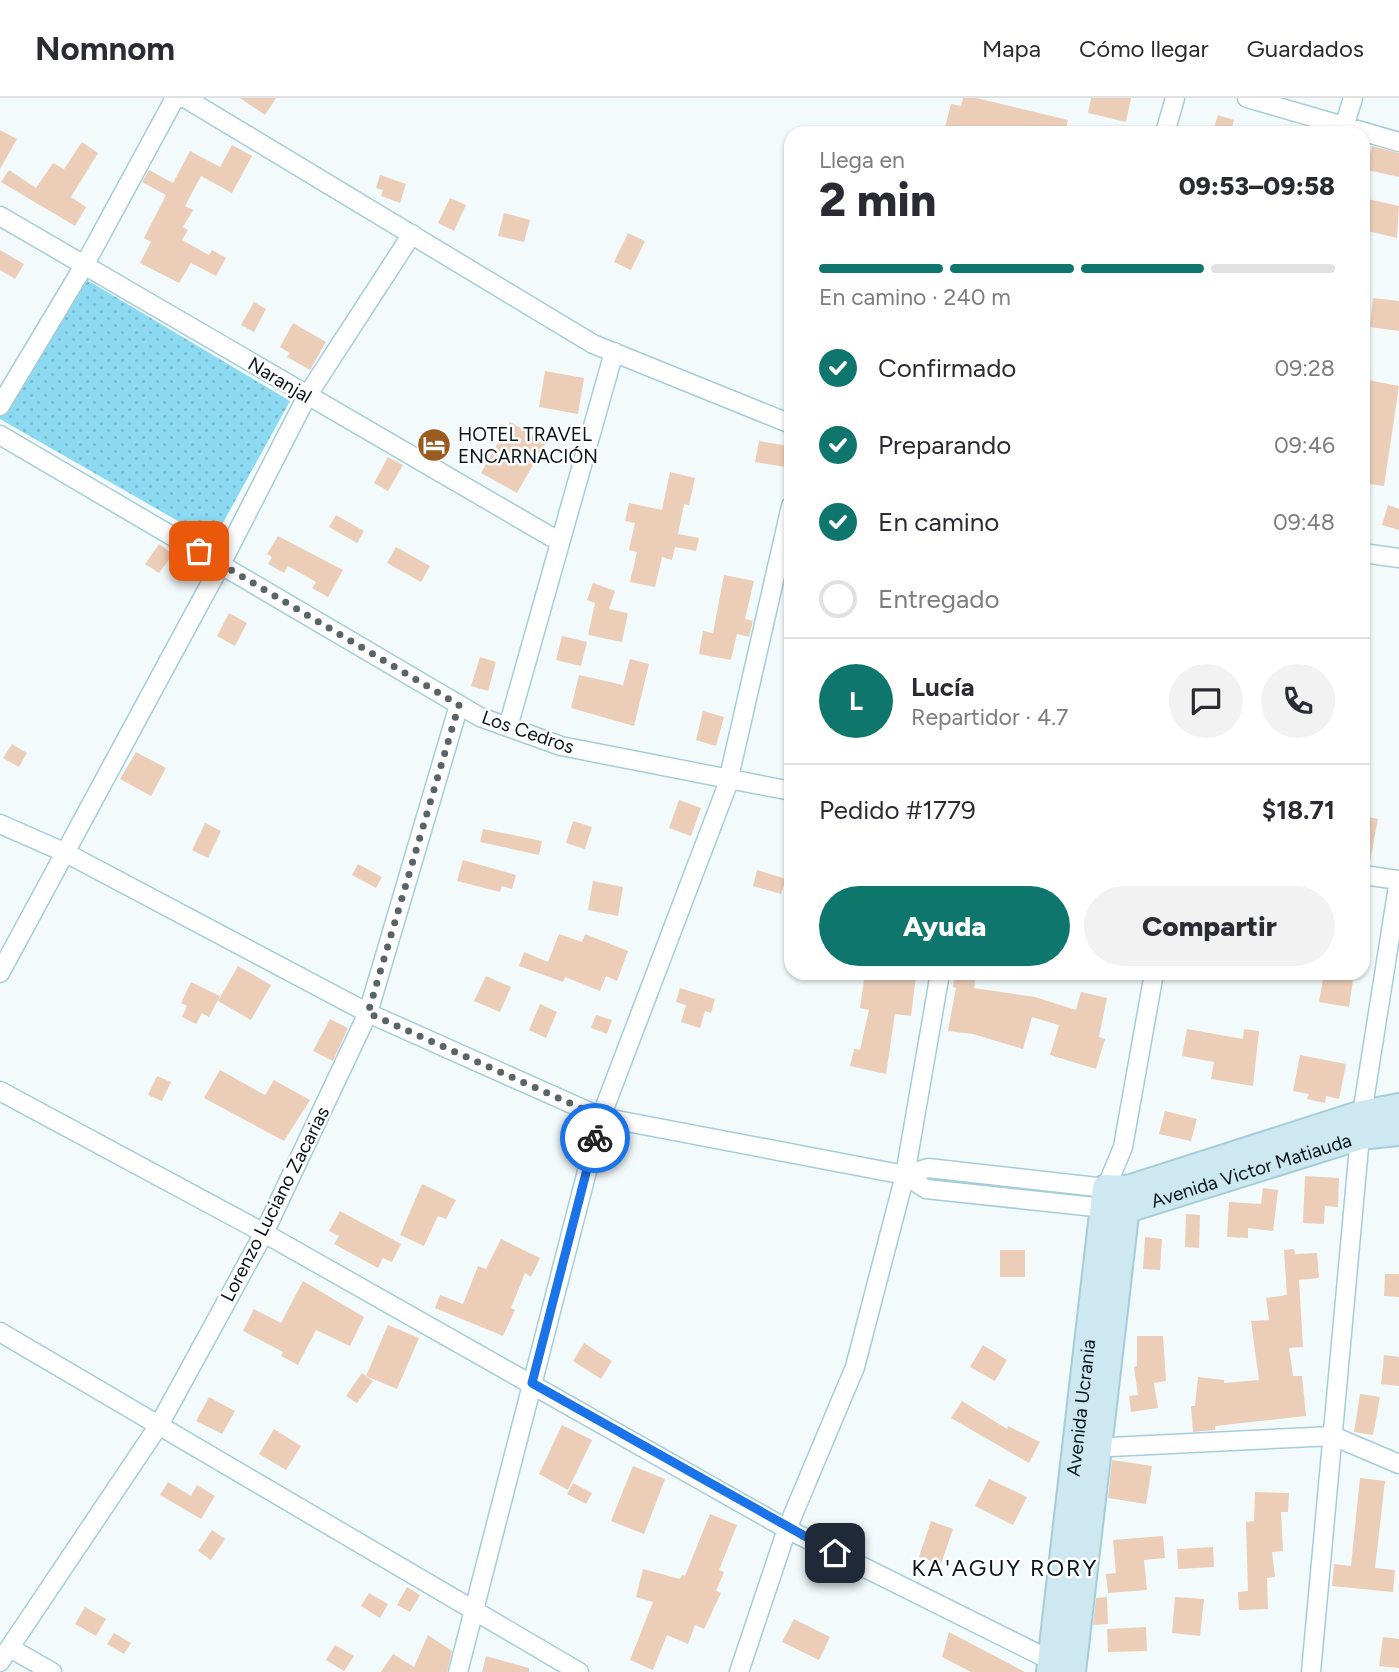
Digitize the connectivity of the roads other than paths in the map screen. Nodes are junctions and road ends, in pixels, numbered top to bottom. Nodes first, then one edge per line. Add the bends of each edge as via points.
1 (175, 98) edge
2 (185, 98) edge
3 (1175, 98) edge
4 (1247, 98) edge
5 (1353, 98) edge
6 (1167, 126) edge
7 (1331, 126) edge
8 (1344, 126) edge
9 (1370, 136) edge
10 (1399, 142) edge
11 (0, 216) edge
12 (412, 234) junction
13 (85, 264) junction
14 (614, 352) junction
15 (307, 396) junction
16 (0, 406) edge
17 (784, 421) edge
18 (0, 435) edge
19 (784, 536) edge
20 (560, 542) junction
21 (1370, 554) edge
22 (1399, 558) edge
23 (221, 564) junction
24 (459, 705) junction
25 (508, 727) junction
26 (729, 776) junction
27 (784, 789) edge
28 (0, 824) edge
29 (66, 853) junction
30 (1370, 875) edge
31 (1399, 880) edge
32 (0, 973) edge
33 (939, 980) edge
34 (1153, 980) edge
35 (368, 1013) junction
36 (0, 1091) edge
37 (1399, 1107) edge
38 (601, 1117) junction
39 (1361, 1125) junction
40 (1399, 1132) edge
41 (905, 1175) junction
42 (1116, 1198) junction
43 (264, 1233) junction
44 (0, 1332) edge
45 (532, 1383) junction
46 (159, 1425) junction
47 (1333, 1436) junction
48 (1087, 1448) junction
49 (1399, 1464) edge
50 (787, 1529) junction
51 (475, 1609) junction
52 (5, 1655) edge
53 (1064, 1670) edge
54 (52, 1672) edge
55 (458, 1672) edge
56 (579, 1672) edge
57 (739, 1672) edge
58 (1311, 1672) edge

1 - 13 street
2 - 12 street
3 - 6 street
4 - 7 street
5 - 8 street
9 - 10 street
11 - 13 street, Naranjal
12 - 14 street via 593,344
12 - 15 street
13 - 15 street, Naranjal
13 - 16 street
14 - 17 street
14 - 20 street
15 - 20 street, Naranjal
15 - 23 street
18 - 23 street, Los Cedros
19 - 26 street
20 - 25 street
21 - 22 street
23 - 24 street, Los Cedros
23 - 29 street
24 - 25 street, Los Cedros
24 - 35 street, Lorenzo Luciano Zacarias
25 - 26 street, Los Cedros via 561,746
26 - 27 street, Los Cedros
26 - 38 street
28 - 29 street
29 - 32 street
29 - 35 street
30 - 31 street
31 - 39 street
33 - 41 street
34 - 42 street, Avenida Ucrania
35 - 38 street
35 - 43 street, Lorenzo Luciano Zacarias
36 - 43 street
37 - 39 main road, Avenida Victor Matiauda
38 - 41 street
38 - 45 street
39 - 40 main road, Avenida Victor Matiauda
39 - 42 main road, Avenida Victor Matiauda
39 - 47 street
41 - 42 street via 926,1189
41 - 50 street via 855,1367
42 - 48 main road, Avenida Ucrania
43 - 45 street
43 - 46 street, Lorenzo Luciano Zacarias
44 - 46 street
45 - 50 street
45 - 51 street
46 - 51 street
46 - 52 street, Lorenzo Luciano Zacarias
47 - 48 street
47 - 49 street
47 - 58 street
48 - 53 main road, Avenida Ucrania
50 - 53 street
50 - 57 street
51 - 55 street
51 - 56 street
52 - 54 street

